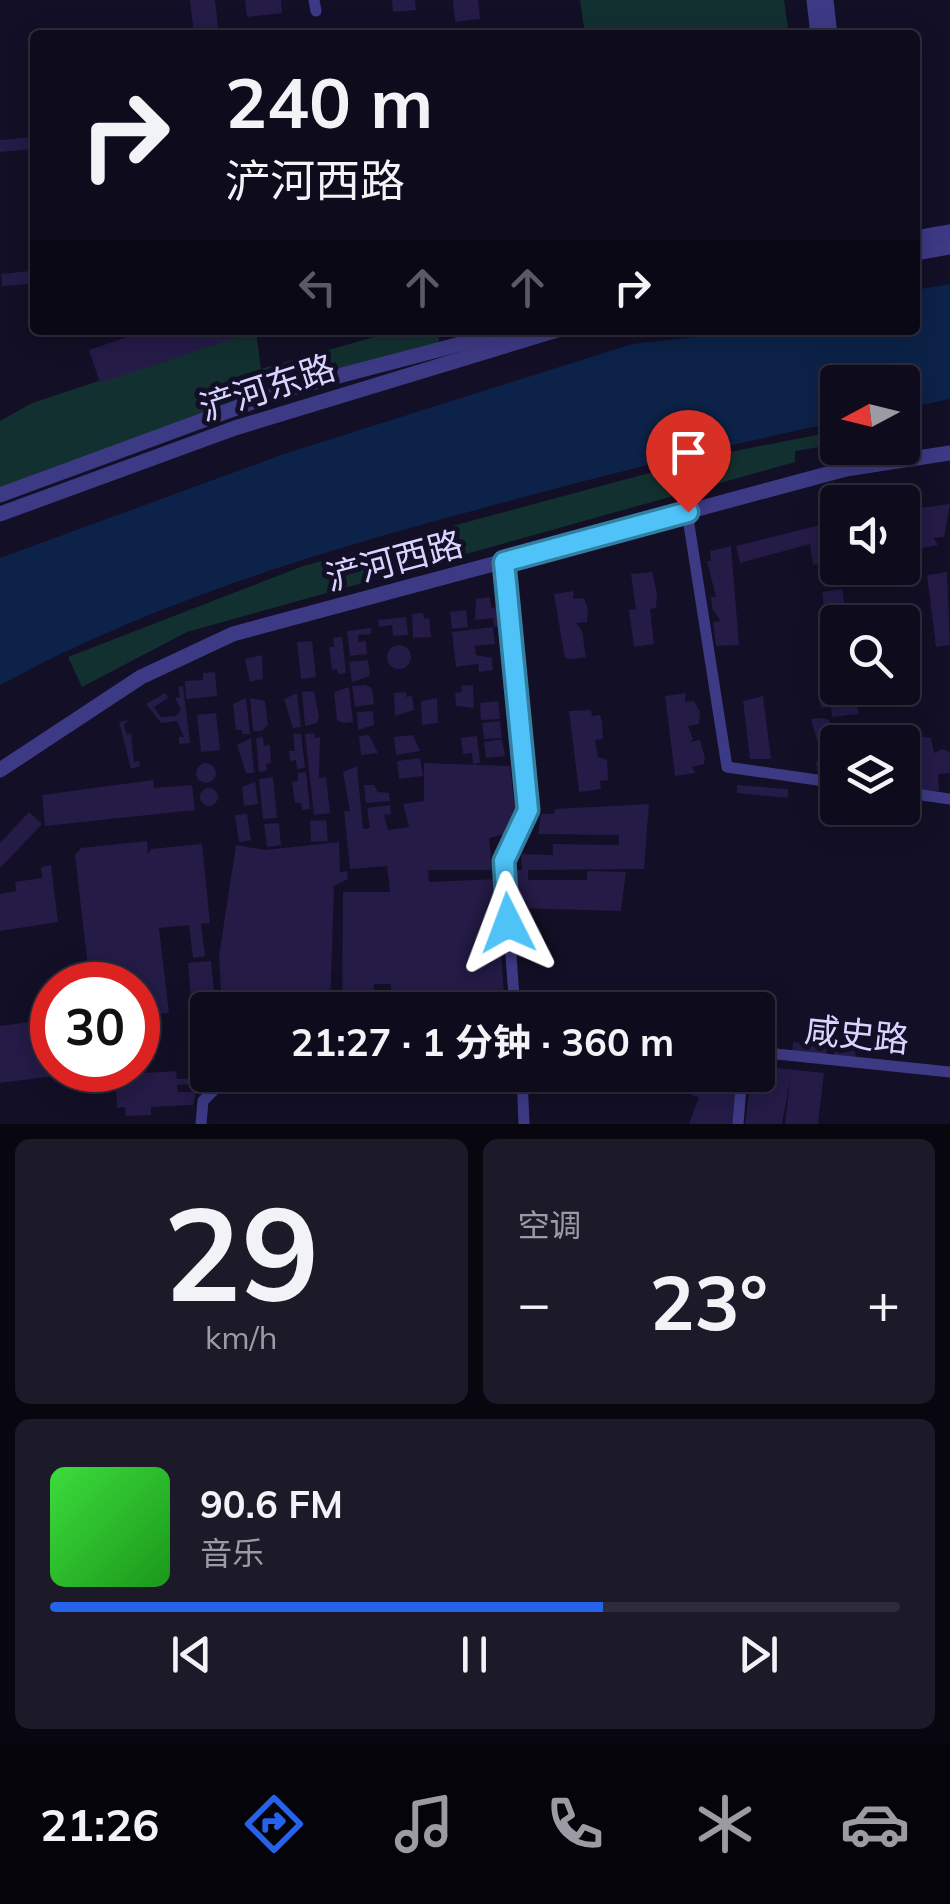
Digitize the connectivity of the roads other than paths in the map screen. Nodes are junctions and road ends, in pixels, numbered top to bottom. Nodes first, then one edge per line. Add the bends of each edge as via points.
1 (814, 0) edge
2 (826, 0) edge
3 (817, 30) edge
4 (829, 30) edge
5 (950, 232) edge
6 (920, 237) edge
7 (950, 247) edge
8 (920, 251) edge
9 (495, 335) edge
10 (541, 335) edge
11 (950, 453) edge
12 (0, 495) edge
13 (688, 512) junction
14 (0, 514) edge
15 (504, 562) junction
16 (0, 770) edge
17 (820, 780) edge
18 (920, 795) edge
19 (950, 799) edge
20 (513, 992) edge
21 (775, 1054) edge
22 (950, 1072) edge
23 (212, 1092) edge
24 (523, 1092) edge
25 (741, 1092) edge
26 (201, 1124) edge
27 (524, 1124) edge
28 (738, 1124) edge

1 - 3 street
2 - 4 street
5 - 6 street
7 - 8 street
9 - 12 street, 浐河东路 via 285,390
10 - 14 street, 浐河东路 via 235,428
11 - 13 street, 浐河西路 via 846,470
13 - 15 street, 浐河西路
13 - 17 street via 727,766
15 - 16 street, 浐河西路 via 234,634 141,676
15 - 20 street via 528,810 504,861
18 - 19 street
21 - 22 street, 咸史路
23 - 26 street via 203,1101
24 - 27 street
25 - 28 street

